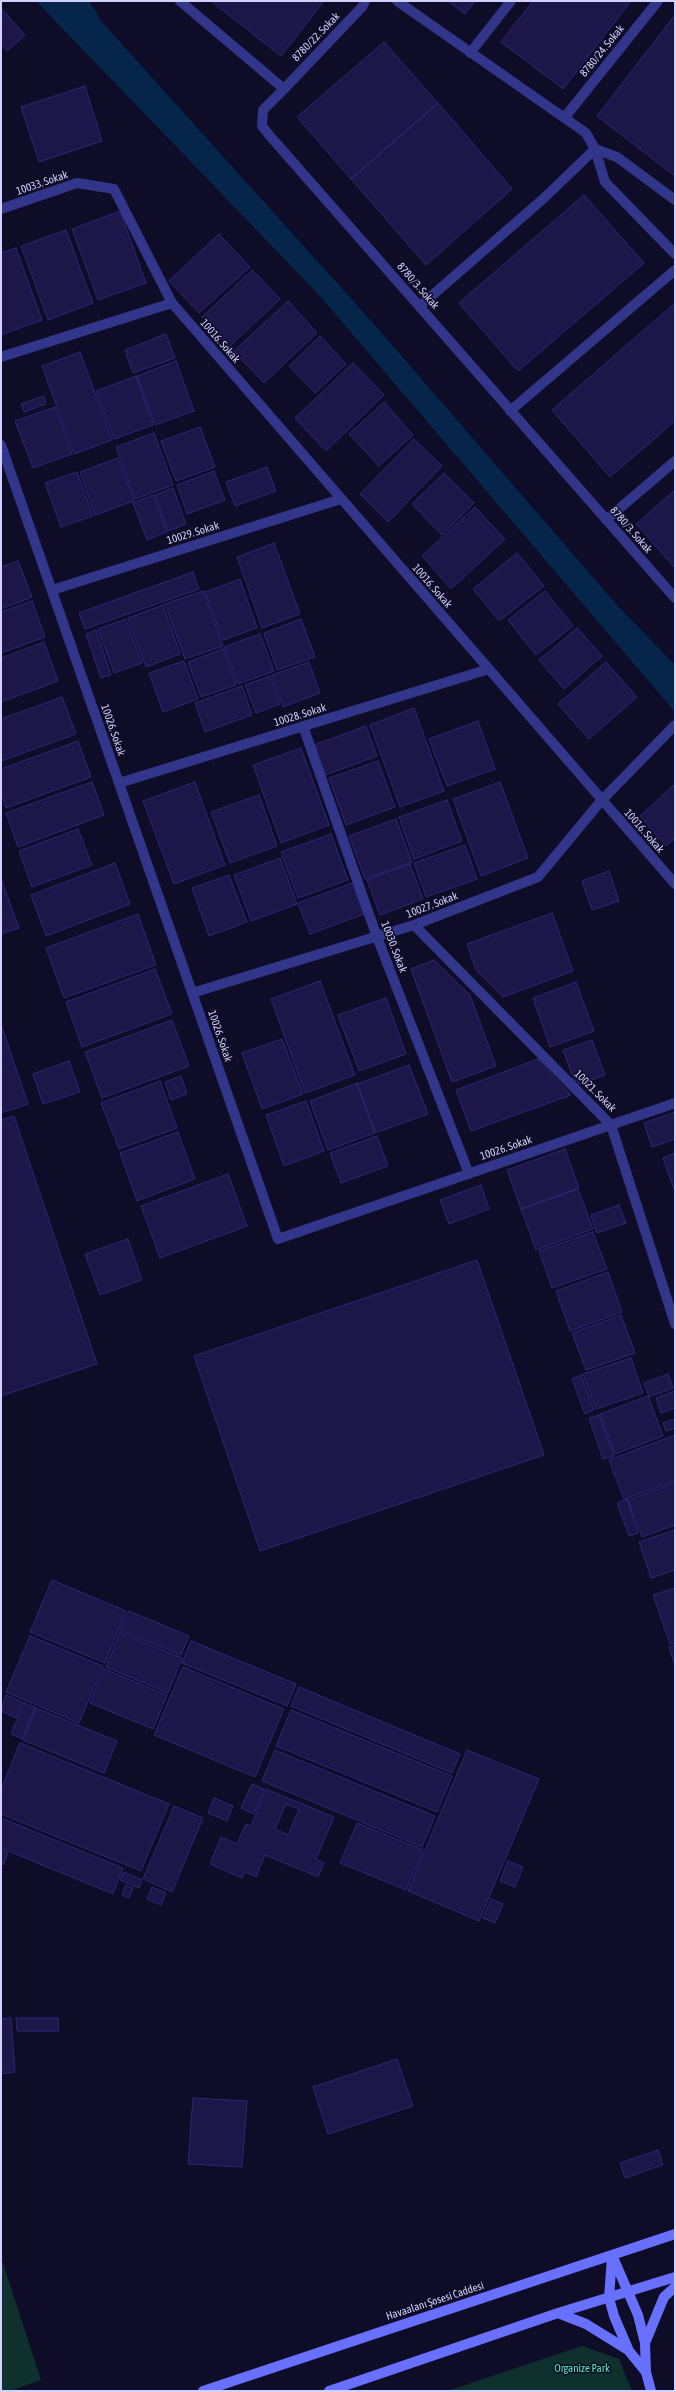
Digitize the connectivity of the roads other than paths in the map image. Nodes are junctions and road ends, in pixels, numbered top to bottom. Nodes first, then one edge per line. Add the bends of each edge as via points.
1 (180, 1) edge
2 (365, 1) edge
3 (398, 1) edge
4 (511, 1) edge
5 (658, 1) edge
6 (470, 53) junction
7 (284, 89) junction
8 (565, 117) junction
9 (595, 149) junction
10 (114, 189) joint
11 (675, 200) edge
12 (1, 209) edge
13 (675, 254) edge
14 (675, 270) edge
15 (172, 303) junction
16 (420, 306) junction
17 (1, 357) edge
18 (510, 411) junction
19 (1, 445) edge
20 (675, 461) edge
21 (341, 499) junction
22 (606, 520) junction
23 (52, 590) junction
24 (675, 598) edge
25 (489, 669) junction
26 (302, 726) junction
27 (674, 726) edge
28 (119, 783) junction
29 (601, 801) junction
30 (675, 884) edge
31 (414, 925) junction
32 (377, 936) junction
33 (192, 993) junction
34 (675, 1103) edge
35 (611, 1125) junction
36 (469, 1174) junction
37 (675, 1324) edge
38 (675, 2234) edge
39 (612, 2255) junction
40 (675, 2277) edge
41 (675, 2287) edge
42 (629, 2292) junction
43 (609, 2298) junction
44 (558, 2314) junction
45 (645, 2343) junction
46 (629, 2351) junction
47 (646, 2372) junction
48 (203, 2391) edge
49 (329, 2391) edge
50 (651, 2391) edge

1 - 7 street
2 - 7 street, 8780/22. Sokak
3 - 6 street
4 - 6 street
5 - 8 street, 8780/24. Sokak
6 - 8 street
7 - 16 street, 8780/3. Sokak via 263,110 262,126
8 - 9 street via 586,133
9 - 11 street via 617,157
9 - 13 street via 605,182
9 - 16 street via 543,199
10 - 12 street, 10033. Sokak via 77,183
10 - 15 street, 10016. Sokak
14 - 18 street
15 - 17 street
15 - 21 street, 10016. Sokak
16 - 18 street, 8780/3. Sokak
18 - 22 street, 8780/3. Sokak
19 - 23 street, 10026. Sokak
20 - 22 street
21 - 23 street, 10029. Sokak
21 - 25 street, 10016. Sokak
22 - 24 street, 8780/3. Sokak
23 - 28 street, 10026. Sokak
25 - 26 street, 10028. Sokak
25 - 29 street, 10016. Sokak
26 - 28 street, 10028. Sokak
26 - 32 street, 10030. Sokak
27 - 29 street, 10027. Sokak
28 - 33 street, 10026. Sokak
29 - 30 street, 10016. Sokak
29 - 31 street, 10027. Sokak via 538,877
31 - 32 street, 10027. Sokak
31 - 35 street, 10021. Sokak
32 - 33 street, 10027. Sokak
32 - 36 street, 10030. Sokak
33 - 36 street, 10026. Sokak via 278,1239
34 - 35 street, 10026. Sokak
35 - 36 street, 10026. Sokak
35 - 37 street, 10021. Sokak
38 - 39 street, Havaalanı Şosesi Caddesi
39 - 42 street
39 - 43 street
39 - 48 street, Havaalanı Şosesi Caddesi
40 - 42 street
41 - 45 street via 664,2297
42 - 43 street
42 - 45 street
43 - 44 street
43 - 46 street
44 - 46 street via 586,2324
44 - 49 street
45 - 47 street
46 - 47 street
47 - 50 street

